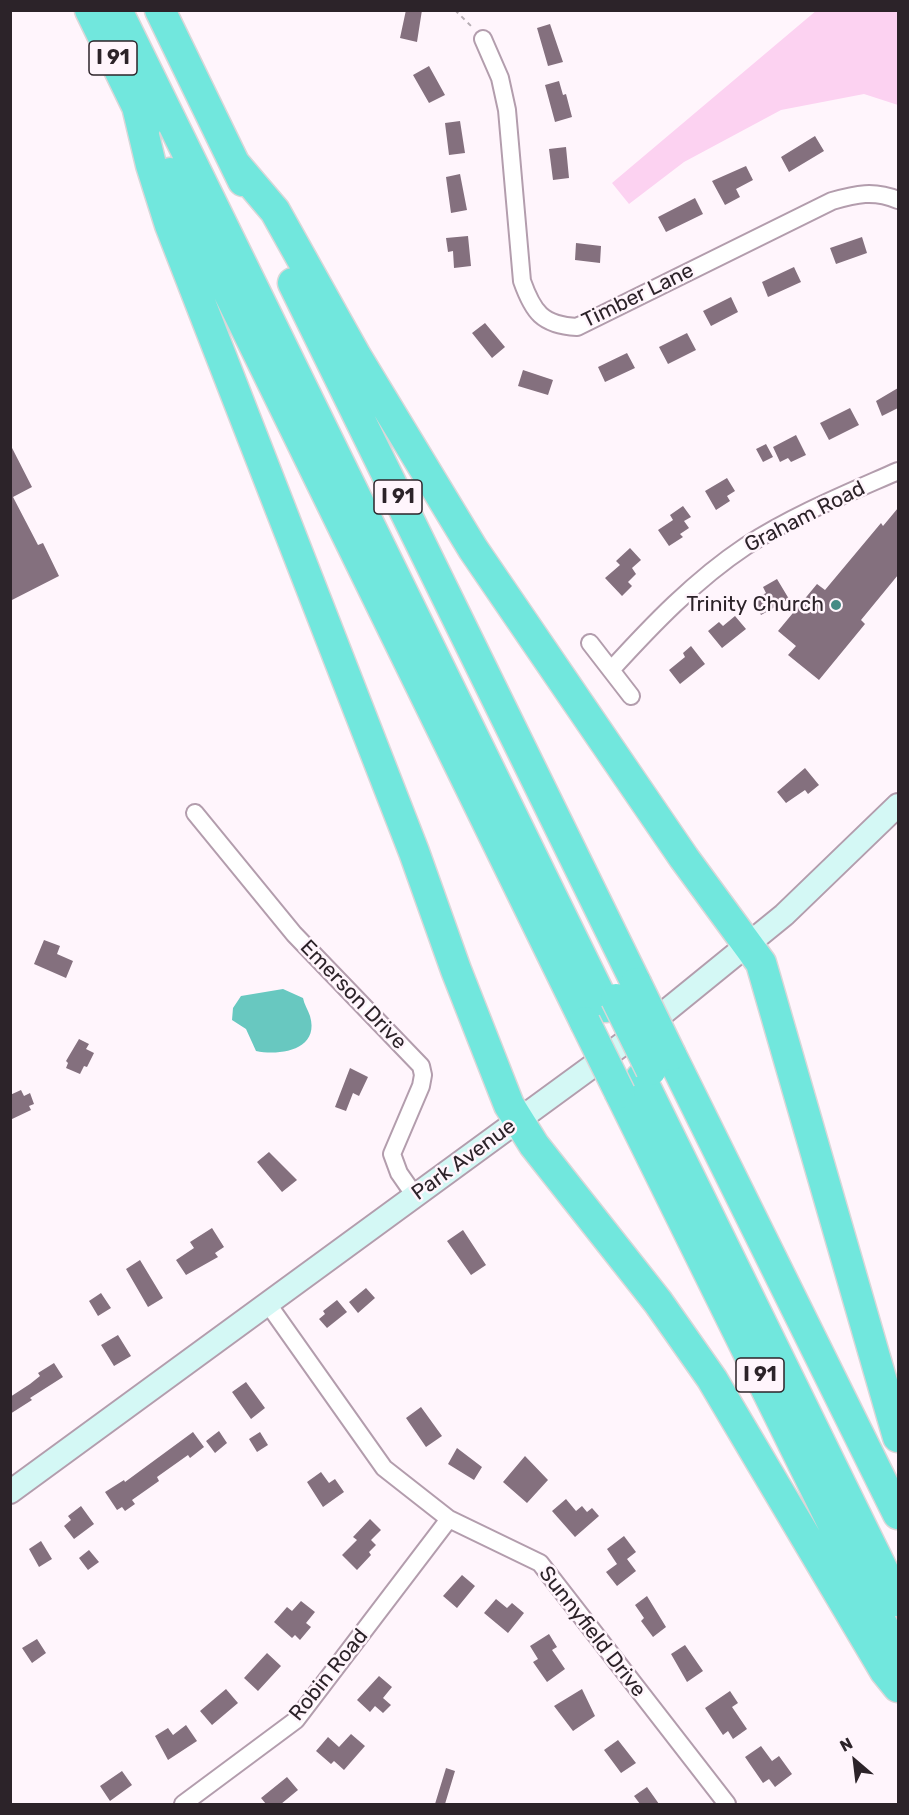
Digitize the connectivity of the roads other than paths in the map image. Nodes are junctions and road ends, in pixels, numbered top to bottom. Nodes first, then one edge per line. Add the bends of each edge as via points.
1 (90, 10) edge
2 (117, 10) edge
3 (132, 10) edge
4 (160, 10) edge
5 (483, 39) road end
6 (136, 106) junction
7 (235, 164) junction
8 (898, 200) edge
9 (898, 471) edge
10 (590, 643) dead end
11 (611, 670) junction
12 (631, 696) dead end
13 (898, 805) edge
14 (195, 813) dead end
15 (749, 944) junction
16 (611, 1003) junction
17 (646, 1074) junction
18 (518, 1121) junction
19 (415, 1196) junction
20 (268, 1304) junction
21 (898, 1437) edge
22 (10, 1492) edge
23 (898, 1514) edge
24 (449, 1520) junction
25 (898, 1571) edge
26 (898, 1601) edge
27 (898, 1656) edge
28 (898, 1687) edge
29 (183, 1804) edge
30 (727, 1804) edge

1 - 6 highway, I 91
2 - 16 highway
3 - 16 highway
4 - 7 highway, I 91
5 - 8 street, Timber Lane via 500,78 507,110 522,281 530,304 545,320 577,327 832,201 861,193 883,194
6 - 16 highway, I 91
6 - 18 highway via 170,225 414,852 456,970
7 - 15 highway via 275,210 350,346 467,541 690,866
7 - 16 highway, I 91
9 - 11 street, Graham Road via 807,512 746,546 684,594
10 - 11 street
11 - 12 street
13 - 15 main road, Park Avenue via 816,886
14 - 19 street, Emerson Drive via 294,934 421,1066 421,1086 392,1154
15 - 18 main road, Park Avenue
15 - 21 highway via 765,975
16 - 17 highway, I 91, bridge
16 - 17 highway, I 91, bridge
17 - 23 highway, I 91
17 - 25 highway
17 - 26 highway
17 - 27 highway, I 91
18 - 19 main road, Park Avenue
18 - 28 highway via 687,1342
19 - 20 main road, Park Avenue
20 - 22 main road, Park Avenue
20 - 24 street, Sunnyfield Drive via 384,1468
24 - 29 street, Robin Road via 296,1720
24 - 30 street, Sunnyfield Drive via 540,1563

